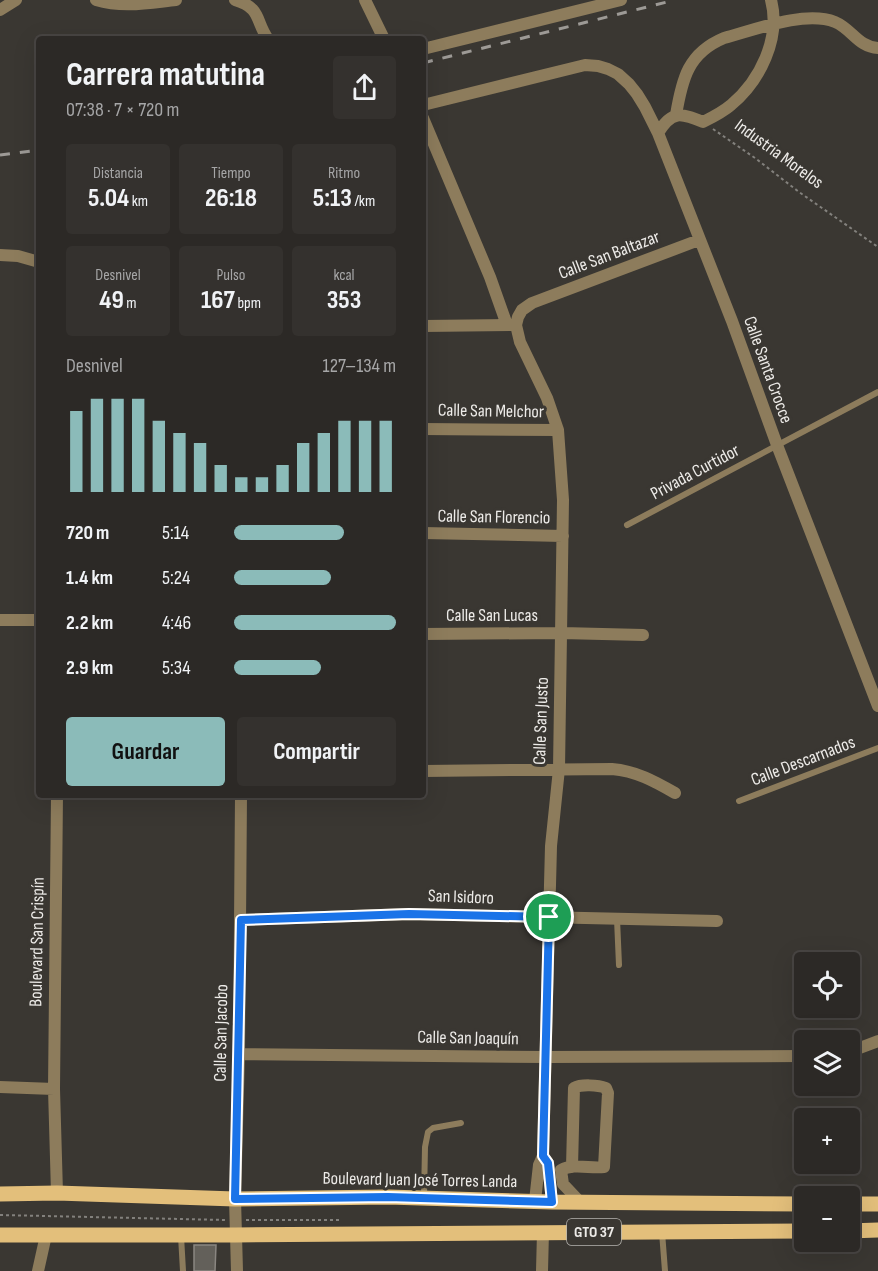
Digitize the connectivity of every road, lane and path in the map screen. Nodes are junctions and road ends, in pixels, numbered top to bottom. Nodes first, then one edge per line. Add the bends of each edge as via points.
1 (16, 0) edge
2 (96, 0) edge
3 (176, 0) edge
4 (236, 0) edge
5 (365, 0) edge
6 (621, 0) edge
7 (772, 3) edge
8 (0, 10) edge
9 (774, 25) junction
10 (266, 36) edge
11 (383, 36) edge
12 (426, 48) edge
13 (878, 48) edge
14 (426, 104) edge
15 (676, 115) junction
16 (704, 122) junction
17 (426, 125) edge
18 (658, 133) junction
19 (699, 240) junction
20 (878, 247) edge
21 (0, 255) edge
22 (36, 261) edge
23 (511, 325) junction
24 (426, 326) edge
25 (878, 392) edge
26 (426, 429) edge
27 (558, 430) junction
28 (777, 445) junction
29 (627, 525) dead end
30 (426, 533) edge
31 (563, 536) junction
32 (0, 620) edge
33 (36, 620) edge
34 (562, 633) junction
35 (426, 634) edge
36 (643, 635) dead end
37 (878, 706) edge
38 (878, 748) edge
39 (559, 770) junction
40 (426, 771) edge
41 (675, 794) dead end
42 (57, 798) edge
43 (241, 798) edge
44 (739, 801) dead end
45 (549, 917) junction
46 (617, 919) junction
47 (241, 920) junction
48 (717, 921) dead end
49 (619, 965) dead end
50 (878, 1041) edge
51 (860, 1048) edge
52 (239, 1054) junction
53 (794, 1056) edge
54 (546, 1057) junction
55 (0, 1087) edge
56 (54, 1089) junction
57 (461, 1123) dead end
58 (543, 1156) junction
59 (572, 1167) junction
60 (57, 1193) junction
61 (0, 1194) edge
62 (424, 1198) junction
63 (235, 1199) junction
64 (535, 1201) junction
65 (552, 1202) junction
66 (580, 1202) junction
67 (794, 1204) edge
68 (860, 1204) edge
69 (878, 1204) edge
70 (0, 1215) edge
71 (341, 1220) dead end
72 (235, 1227) junction
73 (878, 1230) edge
74 (794, 1231) edge
75 (860, 1231) edge
76 (543, 1232) junction
77 (662, 1232) junction
78 (0, 1234) edge
79 (46, 1235) junction
80 (181, 1235) junction
81 (38, 1271) edge
82 (183, 1271) edge
83 (237, 1271) edge
84 (542, 1271) edge
85 (664, 1271) edge

1 - 8 street
2 - 3 street via 125,5
4 - 10 street via 254,10
5 - 11 street
6 - 12 street
7 - 9 street
9 - 13 street via 818,17 843,26 865,45
9 - 15 street via 724,38 704,49 684,76
9 - 16 street via 768,50 750,84 729,107
14 - 18 street, Calle Santa Crocce via 585,65 598,66 618,74 629,84
15 - 16 street
15 - 18 street
16 - 20 path, Industria Morelos
17 - 23 street, Calle San Justo
18 - 19 street, Calle Santa Crocce
19 - 23 street, Calle San Baltazar via 532,303
19 - 28 street, Calle Santa Crocce
21 - 22 street
23 - 24 street
23 - 27 street, Calle San Justo via 547,398
25 - 28 lane, Privada Curtidor
26 - 27 street, Calle San Melchor
27 - 31 street, Calle San Justo
28 - 29 lane, Privada Curtidor
28 - 37 street, Calle Santa Crocce
30 - 31 street, Calle San Florencio
31 - 34 street, Calle San Justo
32 - 33 street
34 - 35 street, Calle San Lucas
34 - 36 street, Calle San Lucas
34 - 39 street, Calle San Justo
38 - 44 lane, Calle Descarnados
39 - 40 street
39 - 41 street via 624,770 644,776
39 - 45 street, Calle San Justo
42 - 56 street, Boulevard San Crispín
43 - 47 street, Calle San Jacobo
45 - 46 street, San Isidoro
45 - 47 street, San Isidoro via 409,914
45 - 54 street, Calle San Justo
46 - 48 street, San Isidoro
46 - 49 lane
47 - 52 street, Calle San Jacobo
50 - 51 street
52 - 54 street, Calle San Joaquín
52 - 63 street, Calle San Jacobo
53 - 54 street, Calle San Joaquín
54 - 58 street, Calle San Justo
55 - 56 street
56 - 60 street, Boulevard San Crispín
57 - 62 lane via 428,1131
58 - 64 street, Calle San Justo
58 - 65 street, Calle San Justo via 548,1163
59 - 59 street via 574,1088 606,1088 604,1167
59 - 66 street via 561,1170 563,1184
60 - 61 main road, Boulevard Juan José Torres Landa / GTO 37
60 - 63 main road, Boulevard Juan José Torres Landa / GTO 37
62 - 63 main road, Boulevard Juan José Torres Landa / GTO 37
62 - 64 main road, Boulevard Juan José Torres Landa / GTO 37
63 - 72 street, Calle San Jacobo
64 - 65 main road, Boulevard Juan José Torres Landa / GTO 37
65 - 66 main road, Boulevard Juan José Torres Landa / GTO 37
66 - 67 main road, Boulevard Juan José Torres Landa / GTO 37
68 - 69 main road
70 - 72 path
71 - 72 path
72 - 76 main road, GTO 37
72 - 80 main road, GTO 37
72 - 83 street, Calle San Jacobo
73 - 75 main road
74 - 77 main road, GTO 37
76 - 77 main road, GTO 37
76 - 84 street
77 - 85 lane
78 - 79 main road, GTO 37
79 - 80 main road, GTO 37
79 - 81 street
80 - 82 lane

